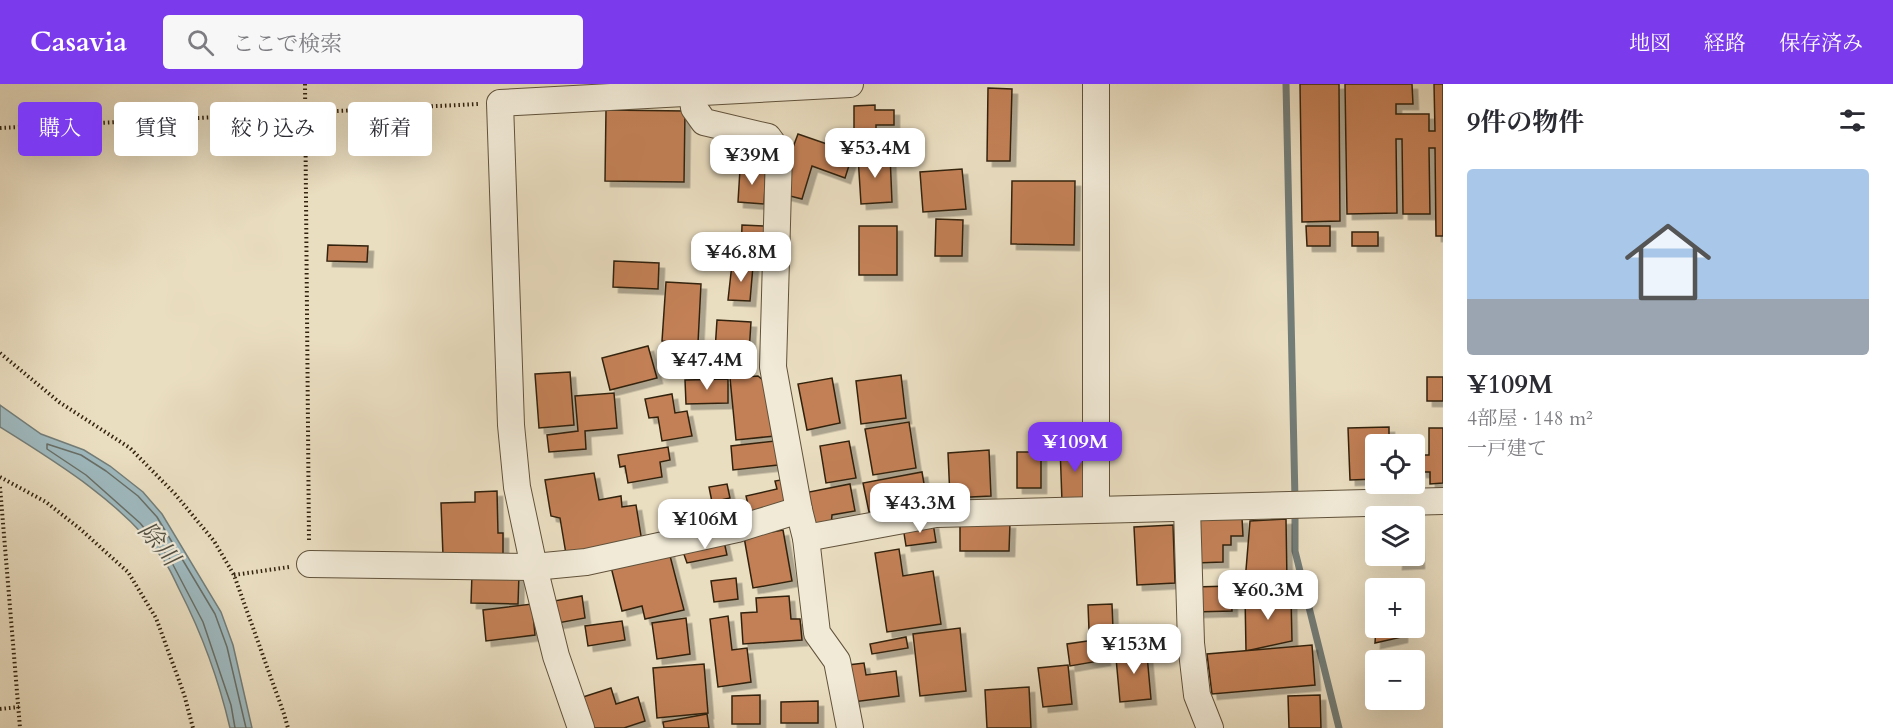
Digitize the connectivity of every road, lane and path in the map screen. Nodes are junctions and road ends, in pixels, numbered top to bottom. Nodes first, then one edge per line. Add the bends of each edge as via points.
1 (305, 84) edge
2 (850, 84) edge
3 (1096, 84) edge
4 (691, 88) edge
5 (306, 102) edge
6 (500, 103) junction
7 (336, 112) edge
8 (210, 118) edge
9 (0, 128) edge
10 (306, 156) edge
11 (0, 352) edge
12 (0, 477) edge
13 (0, 488) edge
14 (1443, 501) edge
15 (1187, 508) junction
16 (1096, 509) junction
17 (799, 510) junction
18 (806, 538) junction
19 (310, 564) junction
20 (534, 567) junction
21 (234, 575) junction
22 (19, 707) junction
23 (0, 709) edge
24 (20, 728) edge
25 (193, 728) edge
26 (288, 728) edge
27 (581, 728) edge
28 (850, 728) edge
29 (1210, 728) edge

1 - 5 path
2 - 4 street
3 - 16 street
4 - 6 street
4 - 17 street via 694,108 705,122 768,137 779,152 773,366
6 - 7 path
6 - 20 street via 511,425 517,487
8 - 9 path
10 - 19 path
11 - 21 path via 59,402 130,448 214,541
12 - 25 path via 46,502 128,572 156,618
13 - 22 path
14 - 15 street
15 - 16 street
15 - 29 street via 1191,644 1197,695
16 - 18 street via 936,514
17 - 18 street
17 - 20 street via 737,529 586,562
18 - 28 street via 817,633 837,661
19 - 20 street
19 - 21 path
20 - 27 street via 556,656
21 - 26 path
22 - 23 path
22 - 24 path

